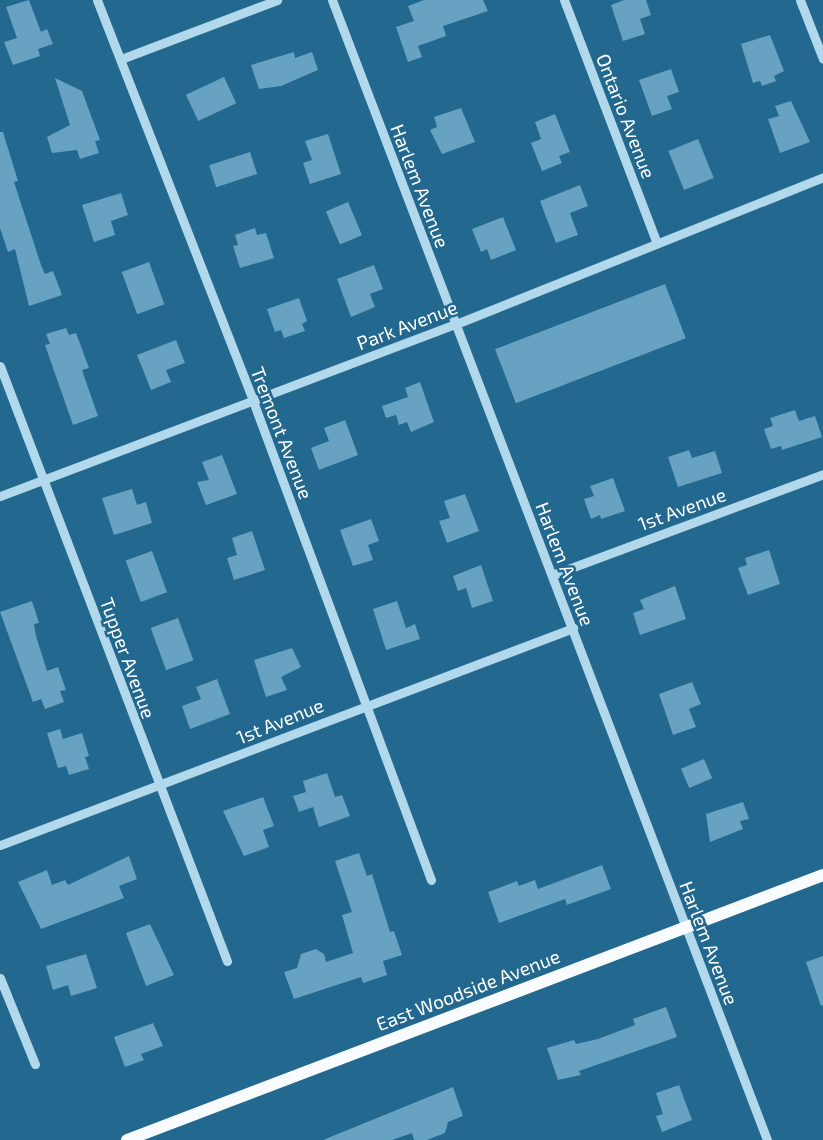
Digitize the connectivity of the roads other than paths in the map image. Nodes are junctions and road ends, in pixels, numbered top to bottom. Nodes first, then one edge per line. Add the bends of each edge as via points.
1 (98, 0) edge
2 (277, 0) edge
3 (332, 0) edge
4 (564, 0) edge
5 (800, 0) edge
6 (121, 59) junction
7 (823, 59) edge
8 (823, 178) edge
9 (657, 243) junction
10 (456, 324) junction
11 (0, 366) edge
12 (253, 401) junction
13 (823, 474) edge
14 (44, 481) junction
15 (0, 496) edge
16 (552, 574) junction
17 (573, 628) junction
18 (365, 705) junction
19 (159, 787) junction
20 (0, 845) edge
21 (823, 875) edge
22 (431, 880) dead end
23 (685, 928) junction
24 (227, 961) dead end
25 (0, 978) edge
26 (35, 1064) dead end
27 (127, 1140) edge
28 (767, 1140) edge

1 - 6 street, Tremont Avenue
2 - 6 street
3 - 10 street, Harlem Avenue
4 - 9 street, Ontario Avenue
5 - 7 street
6 - 12 street, Tremont Avenue
8 - 9 street, Park Avenue
9 - 10 street, Park Avenue
10 - 12 street, Park Avenue
10 - 16 street, Harlem Avenue
11 - 14 street, Tupper Avenue
12 - 14 street, Park Avenue
12 - 18 street, Tremont Avenue
13 - 16 street, 1st Avenue
14 - 15 street, Park Avenue
14 - 19 street, Tupper Avenue
16 - 17 street, Harlem Avenue
17 - 18 street, 1st Avenue
17 - 23 street, Harlem Avenue
18 - 19 street, 1st Avenue
18 - 22 street, Tremont Avenue
19 - 20 street, 1st Avenue
19 - 24 street, Tupper Avenue
21 - 23 main road, East Woodside Avenue
23 - 27 main road, East Woodside Avenue
23 - 28 street, Harlem Avenue
25 - 26 street

